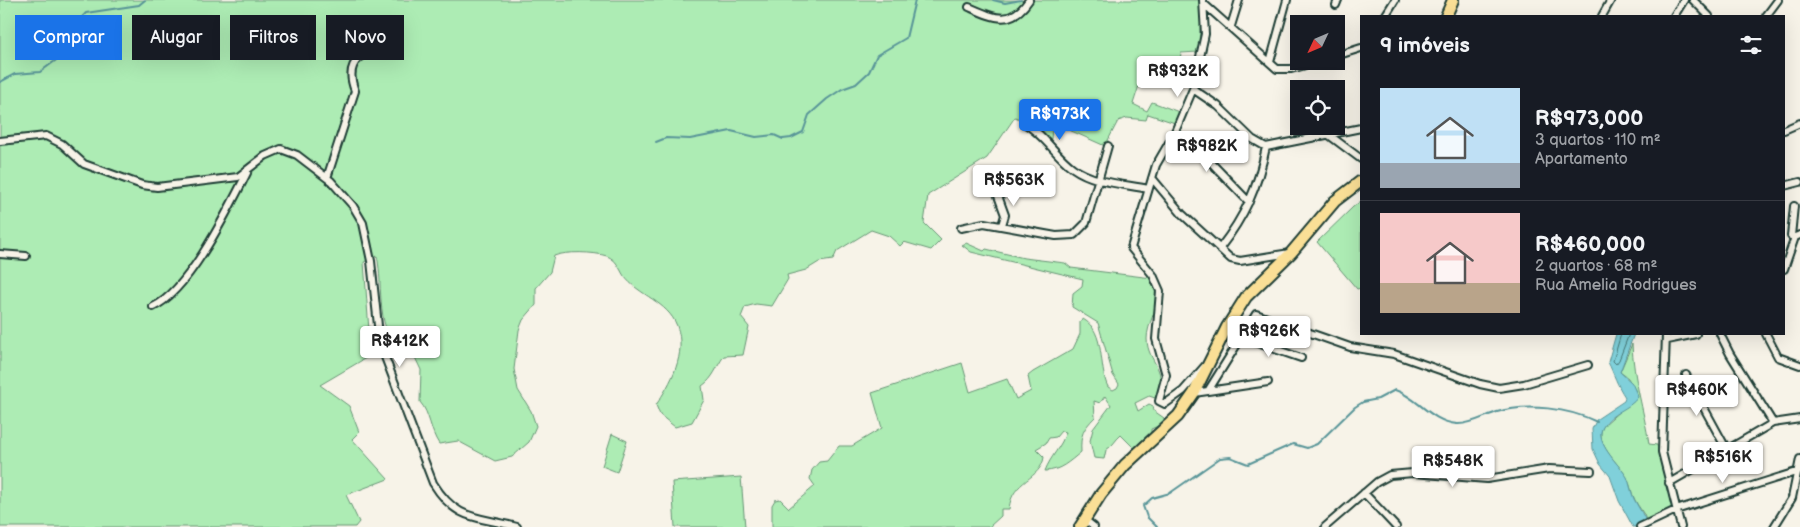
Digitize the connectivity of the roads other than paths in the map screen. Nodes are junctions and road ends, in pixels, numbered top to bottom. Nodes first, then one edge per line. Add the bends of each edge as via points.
1 (1029, 0) edge
2 (1239, 0) edge
3 (1287, 0) edge
4 (1395, 0) edge
5 (1611, 0) edge
6 (1684, 0) edge
7 (1693, 0) edge
8 (1778, 0) edge
9 (1204, 2) edge
10 (969, 7) dead end
11 (1386, 15) edge
12 (1603, 15) edge
13 (1675, 15) edge
14 (1708, 15) edge
15 (1767, 15) edge
16 (1231, 26) junction
17 (1360, 48) edge
18 (1345, 53) edge
19 (357, 60) edge
20 (1270, 62) junction
21 (1290, 68) edge
22 (1193, 89) junction
23 (1800, 123) edge
24 (1024, 124) dead end
25 (1360, 128) edge
26 (1785, 130) edge
27 (1345, 132) edge
28 (1174, 134) junction
29 (1329, 135) joint
30 (0, 141) edge
31 (1108, 146) dead end
32 (1266, 147) junction
33 (1360, 158) edge
34 (247, 171) junction
35 (327, 178) junction
36 (1152, 178) junction
37 (1099, 179) junction
38 (1002, 180) dead end
39 (1360, 182) edge
40 (1800, 182) edge
41 (1785, 186) edge
42 (1148, 189) junction
43 (1249, 202) junction
44 (1794, 206) dead end
45 (1002, 225) junction
46 (961, 228) dead end
47 (1795, 236) edge
48 (1220, 248) junction
49 (1291, 253) junction
50 (0, 254) edge
51 (26, 256) dead end
52 (1785, 266) edge
53 (153, 306) dead end
54 (1686, 335) edge
55 (1720, 335) edge
56 (1767, 335) edge
57 (1666, 337) edge
58 (1243, 338) junction
59 (1212, 358) junction
60 (1301, 358) dead end
61 (1588, 365) dead end
62 (1800, 365) edge
63 (1686, 375) dead end
64 (1268, 382) dead end
65 (1208, 391) junction
66 (1194, 393) junction
67 (1800, 419) edge
68 (1773, 423) junction
69 (1727, 450) junction
70 (1800, 459) edge
71 (1799, 470) junction
72 (1591, 471) dead end
73 (1669, 483) junction
74 (1364, 493) junction
75 (1676, 510) junction
76 (1083, 523) edge
77 (1330, 525) edge
78 (517, 527) edge
79 (1094, 527) edge
80 (1396, 527) edge
81 (1640, 527) edge
82 (1681, 527) edge
83 (1774, 527) edge

1 - 10 street via 1009,18 1001,19
2 - 16 street
3 - 20 street
4 - 11 street
5 - 12 street
6 - 13 street
7 - 14 street
8 - 15 street
9 - 16 street
9 - 22 street via 1204,41
16 - 20 street
17 - 18 street
19 - 35 street via 351,81 356,91
20 - 21 street via 1281,70
22 - 28 street
22 - 32 street via 1226,112 1244,133
23 - 26 street
24 - 37 street via 1038,133 1073,168
25 - 27 street
28 - 36 street via 1156,164
28 - 43 street via 1199,150
29 - 32 street
29 - 33 street
30 - 34 street via 53,138 84,164 150,186 222,180 238,177
31 - 37 street
32 - 43 street
34 - 35 street via 265,156 281,150 289,151
34 - 53 street via 220,227 170,297
35 - 78 street via 353,206 363,223 371,261 380,344 433,483 455,510
36 - 42 street
36 - 48 street via 1177,209
37 - 42 street
37 - 45 street via 1086,223 1074,235 1056,236
38 - 45 street via 997,193 1004,215
39 - 49 main road via 1335,200
40 - 41 street
42 - 59 street via 1130,248 1153,275 1160,292 1156,339 1166,374 1159,401 1165,404 1173,400
43 - 48 street
44 - 47 street
45 - 46 street via 984,223
47 - 52 street
48 - 49 street via 1236,260
49 - 59 main road via 1246,297
50 - 51 street
54 - 57 street
55 - 68 street
56 - 62 street via 1778,357
57 - 73 street via 1661,437
58 - 60 street
58 - 61 street via 1256,314 1350,347 1394,354 1499,388
58 - 65 street
59 - 66 main road
63 - 69 street
64 - 65 street
65 - 66 street
66 - 76 main road via 1170,425 1112,480
67 - 68 street
68 - 69 street
69 - 73 street
70 - 71 street
71 - 75 street
71 - 83 street via 1792,498
72 - 74 street via 1550,469 1487,479 1402,474 1383,479
73 - 75 street
74 - 77 street
74 - 80 street
75 - 81 street
75 - 82 street
76 - 79 street

